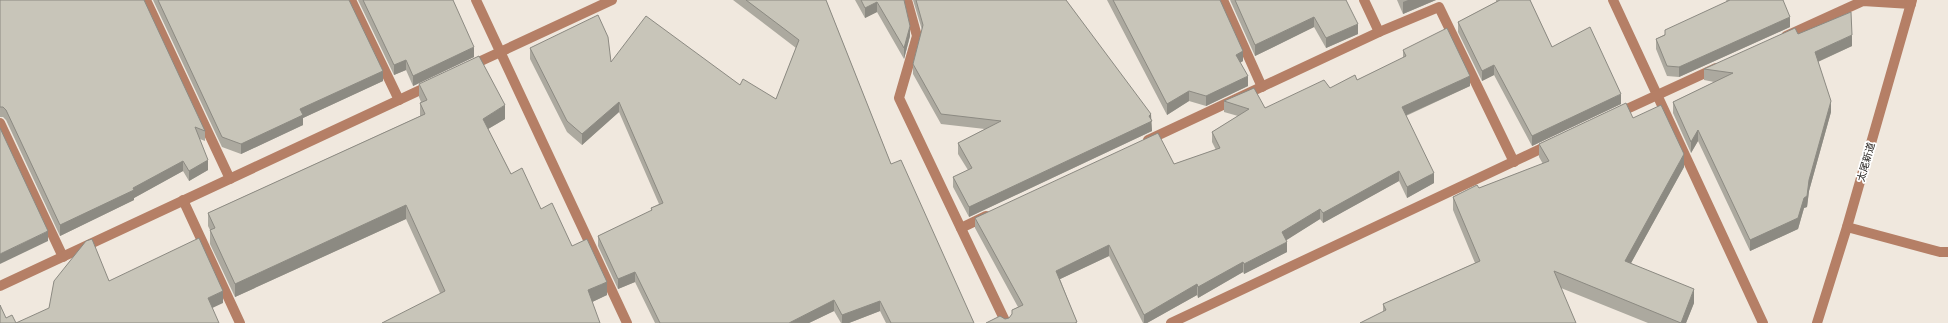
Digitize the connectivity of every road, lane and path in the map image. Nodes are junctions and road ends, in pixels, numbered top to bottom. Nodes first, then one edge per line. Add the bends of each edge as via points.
1 (146, 0) edge
2 (352, 0) edge
3 (476, 0) edge
4 (612, 0) edge
5 (907, 0) edge
6 (1224, 0) edge
7 (1364, 0) edge
8 (1613, 0) edge
9 (1911, 2) edge
10 (1379, 32) junction
11 (1777, 40) edge
12 (501, 52) junction
13 (1728, 63) edge
14 (460, 71) edge
15 (440, 80) edge
16 (1262, 87) junction
17 (1656, 95) junction
18 (399, 100) junction
19 (1606, 118) edge
20 (0, 123) edge
21 (1564, 138) edge
22 (1140, 144) edge
23 (1514, 162) junction
24 (230, 179) junction
25 (183, 200) junction
26 (996, 211) edge
27 (1847, 227) junction
28 (961, 228) junction
29 (1948, 252) edge
30 (63, 257) junction
31 (0, 286) edge
32 (240, 323) edge
33 (627, 323) edge
34 (1006, 323) edge
35 (1171, 323) edge
36 (1763, 323) edge
37 (1817, 323) edge

1 - 24 street
2 - 18 street
3 - 12 street
4 - 12 street
5 - 28 street via 916,36 899,98
6 - 16 street
7 - 10 street
8 - 17 street
9 - 11 street via 1863,1
9 - 27 street, 太尾新道
10 - 16 street
10 - 23 street via 1439,7
12 - 14 street
12 - 33 street
13 - 17 street
15 - 18 street
16 - 22 street
17 - 19 street
17 - 36 street
18 - 24 street
20 - 30 street
21 - 23 street
23 - 35 street
24 - 25 street
25 - 30 street
25 - 32 street
26 - 28 street
27 - 29 street
27 - 37 street, 太尾新道
28 - 34 street
30 - 31 street

